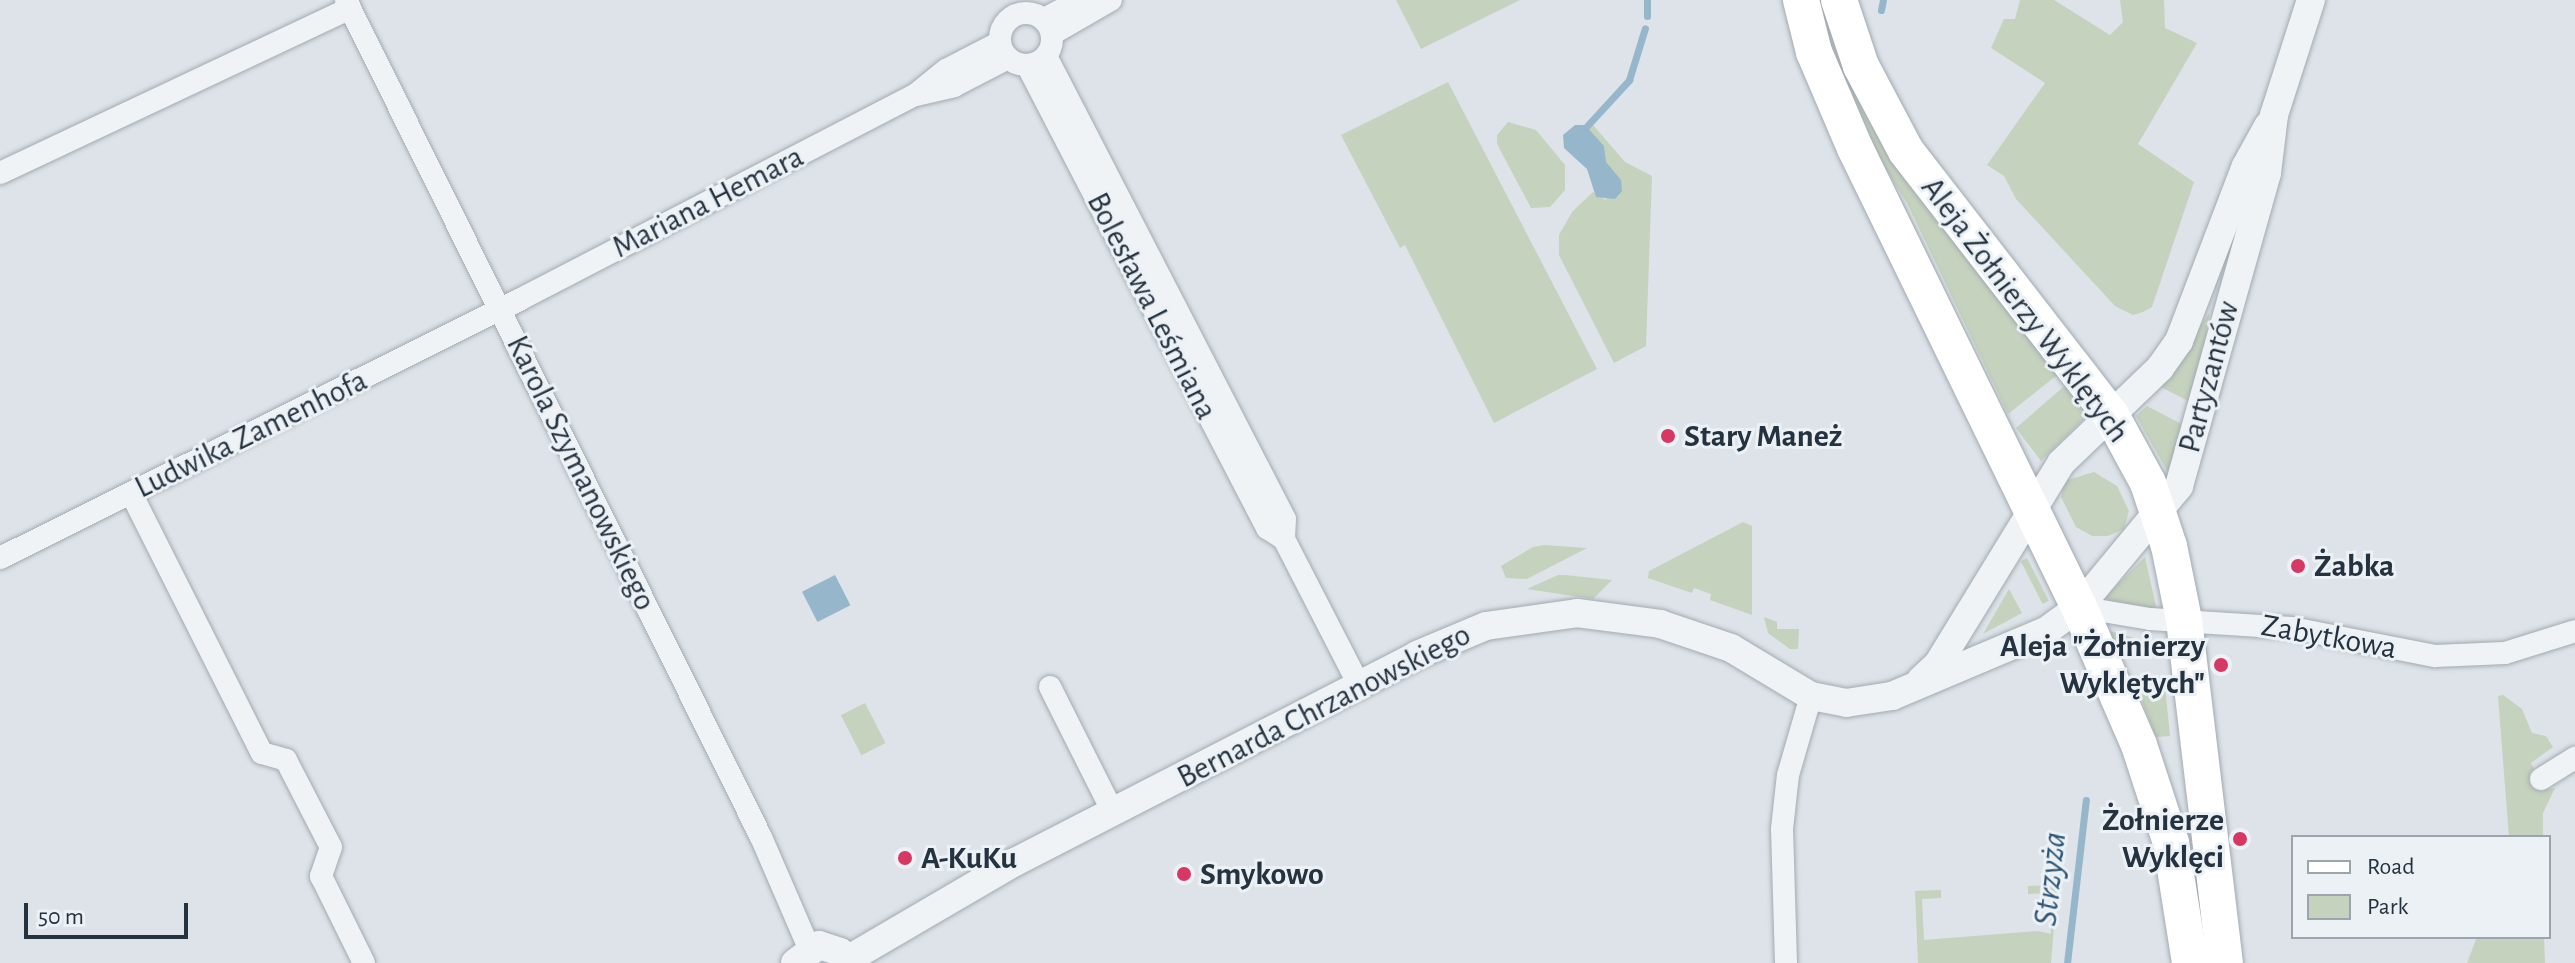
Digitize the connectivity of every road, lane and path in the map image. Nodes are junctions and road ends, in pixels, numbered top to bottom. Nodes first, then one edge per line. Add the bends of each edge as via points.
1 (1080, 0) edge
2 (1111, 0) edge
3 (1801, 0) edge
4 (1839, 0) edge
5 (2311, 0) edge
6 (348, 4) edge
7 (1048, 26) junction
8 (1020, 55) junction
9 (2274, 115) junction
10 (0, 173) edge
11 (501, 309) junction
12 (2111, 415) junction
13 (131, 493) junction
14 (2030, 509) junction
15 (2159, 513) junction
16 (0, 558) edge
17 (2079, 607) junction
18 (2184, 620) junction
19 (2575, 631) edge
20 (1917, 683) junction
21 (1359, 685) junction
22 (1050, 687) dead end
23 (1811, 696) junction
24 (2575, 758) edge
25 (2541, 779) dead end
26 (1113, 812) junction
27 (802, 956) edge
28 (847, 962) edge
29 (364, 963) edge
30 (1786, 963) edge
31 (2190, 963) edge
32 (2225, 963) edge

1 - 7 street
2 - 7 street
3 - 14 main road, Aleja Żołnierzy Wyklętych via 1814,52 1855,148
4 - 12 main road, Aleja Żołnierzy Wyklętych via 1861,66 1906,151
5 - 9 street, Partyzantów
6 - 10 street
6 - 11 street, Karola Szymanowskiego
7 - 8 street
7 - 8 street via 1031,13 1011,17
8 - 11 street, Mariana Hemara via 954,86 915,95
8 - 21 street, Bolesława Leśmiana via 1285,519 1284,539
9 - 12 street, Partyzantów via 2246,166 2179,341 2160,368
9 - 15 street, Partyzantów via 2267,173 2200,424 2179,486
11 - 13 street, Ludwika Zamenhofa
11 - 27 street, Karola Szymanowskiego via 761,837
12 - 14 street, Partyzantów via 2061,463
12 - 15 main road, Aleja Żołnierzy Wyklętych
13 - 16 street, Ludwika Zamenhofa
13 - 29 street via 262,753 286,760 331,847 321,876
14 - 17 main road, Aleja Żołnierzy Wyklętych
14 - 20 street, Bernarda Chrzanowskiego via 1938,664
15 - 17 street, Partyzantów
15 - 18 main road, Aleja Żołnierzy Wyklętych
17 - 18 street, Zabytkowa
17 - 20 street, Bernarda Chrzanowskiego via 2033,638
17 - 31 main road, Aleja Żołnierzy Wyklętych via 2153,781 2171,843
18 - 19 street, Zabytkowa via 2292,628 2446,657 2505,653
18 - 32 main road, Aleja Żołnierzy Wyklętych
20 - 23 street, Bernarda Chrzanowskiego via 1872,702
21 - 23 street, Bernarda Chrzanowskiego via 1486,626 1577,613 1638,619 1695,633
21 - 26 street, Bernarda Chrzanowskiego
22 - 26 street
23 - 30 street via 1788,775 1782,829
24 - 25 street
26 - 28 street, Bernarda Chrzanowskiego via 941,902
27 - 28 street via 830,947

